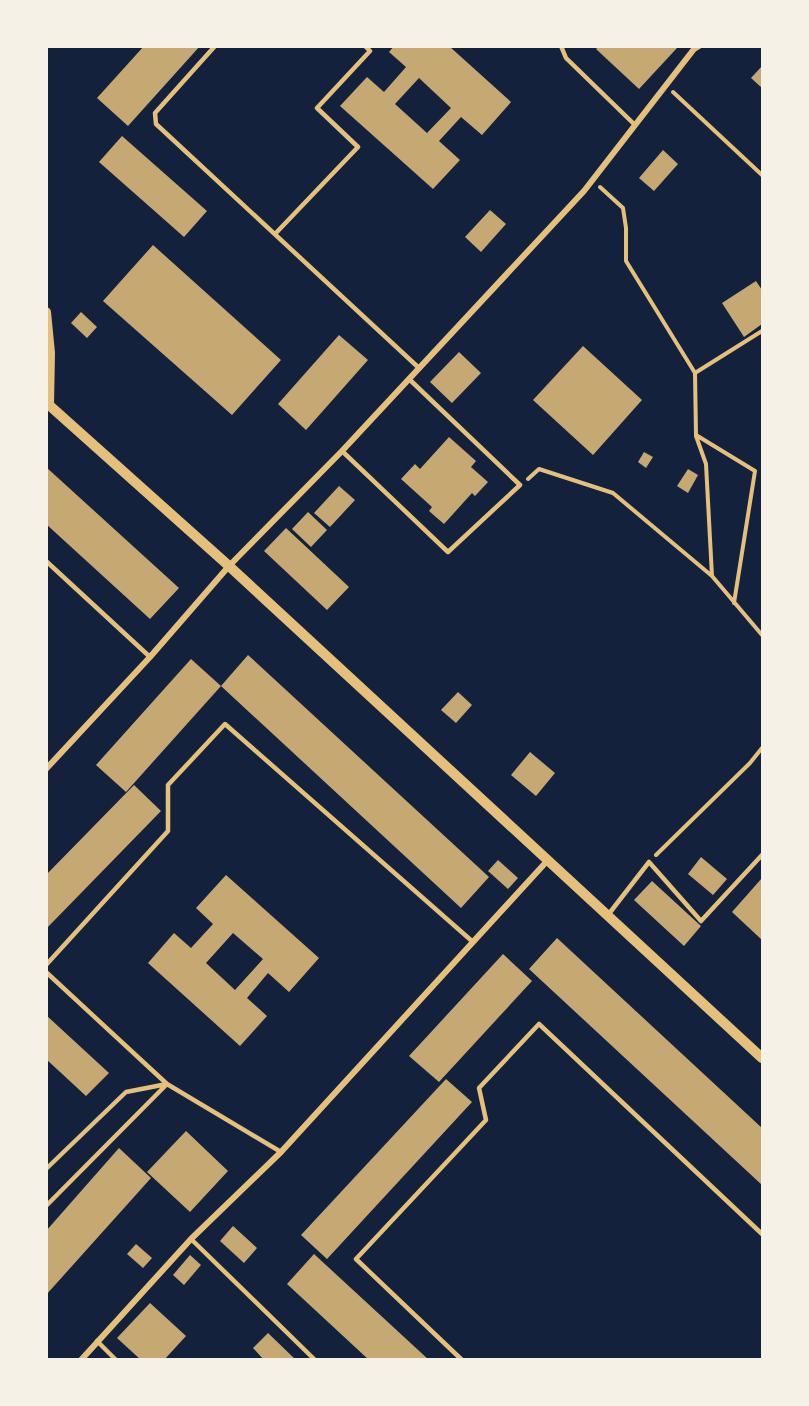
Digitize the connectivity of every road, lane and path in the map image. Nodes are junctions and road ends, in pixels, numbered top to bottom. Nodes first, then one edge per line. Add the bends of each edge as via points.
1 (215, 46) edge
2 (365, 46) edge
3 (561, 46) edge
4 (695, 48) edge
5 (666, 86) junction
6 (635, 125) junction
7 (762, 175) edge
8 (593, 180) junction
9 (275, 234) junction
10 (46, 312) edge
11 (762, 331) edge
12 (419, 368) junction
13 (694, 373) junction
14 (409, 379) junction
15 (48, 404) edge
16 (696, 435) junction
17 (342, 451) junction
18 (520, 485) junction
19 (46, 561) edge
20 (229, 566) junction
21 (712, 576) junction
22 (734, 603) junction
23 (762, 635) edge
24 (150, 657) junction
25 (762, 748) edge
26 (46, 769) edge
27 (762, 855) edge
28 (548, 860) junction
29 (649, 862) junction
30 (608, 915) junction
31 (473, 942) junction
32 (46, 964) edge
33 (46, 972) edge
34 (762, 1058) edge
35 (167, 1084) junction
36 (280, 1152) junction
37 (46, 1169) edge
38 (46, 1206) edge
39 (762, 1234) edge
40 (191, 1239) junction
41 (97, 1341) junction
42 (81, 1359) edge
43 (116, 1359) edge
44 (315, 1359) edge
45 (462, 1359) edge

1 - 9 lane via 155,113 156,124
2 - 9 lane via 369,51 317,108 358,147
3 - 6 lane via 566,58
4 - 5 street
5 - 6 street
5 - 7 path
6 - 8 street
8 - 12 street
8 - 13 path via 623,208 626,261
9 - 12 lane
10 - 15 street via 50,353
11 - 13 path
12 - 14 street
13 - 16 path
14 - 17 street
14 - 18 lane
15 - 20 street
16 - 21 path via 706,464
16 - 22 path via 755,471
17 - 18 lane via 448,552
17 - 20 street
18 - 21 path via 539,469 613,493
19 - 24 lane
20 - 24 street
20 - 28 street
21 - 22 path
22 - 23 path
24 - 26 street
25 - 29 path
27 - 29 lane via 700,921
28 - 30 street
28 - 31 street
29 - 30 lane
30 - 34 street
31 - 32 lane via 225,724 168,785 168,831
31 - 36 street
33 - 35 lane
35 - 36 lane
35 - 37 lane via 126,1092
35 - 38 lane
36 - 40 street
39 - 45 lane via 539,1024 479,1088 486,1120 356,1259
40 - 41 street
40 - 44 lane
41 - 42 street
41 - 43 lane

